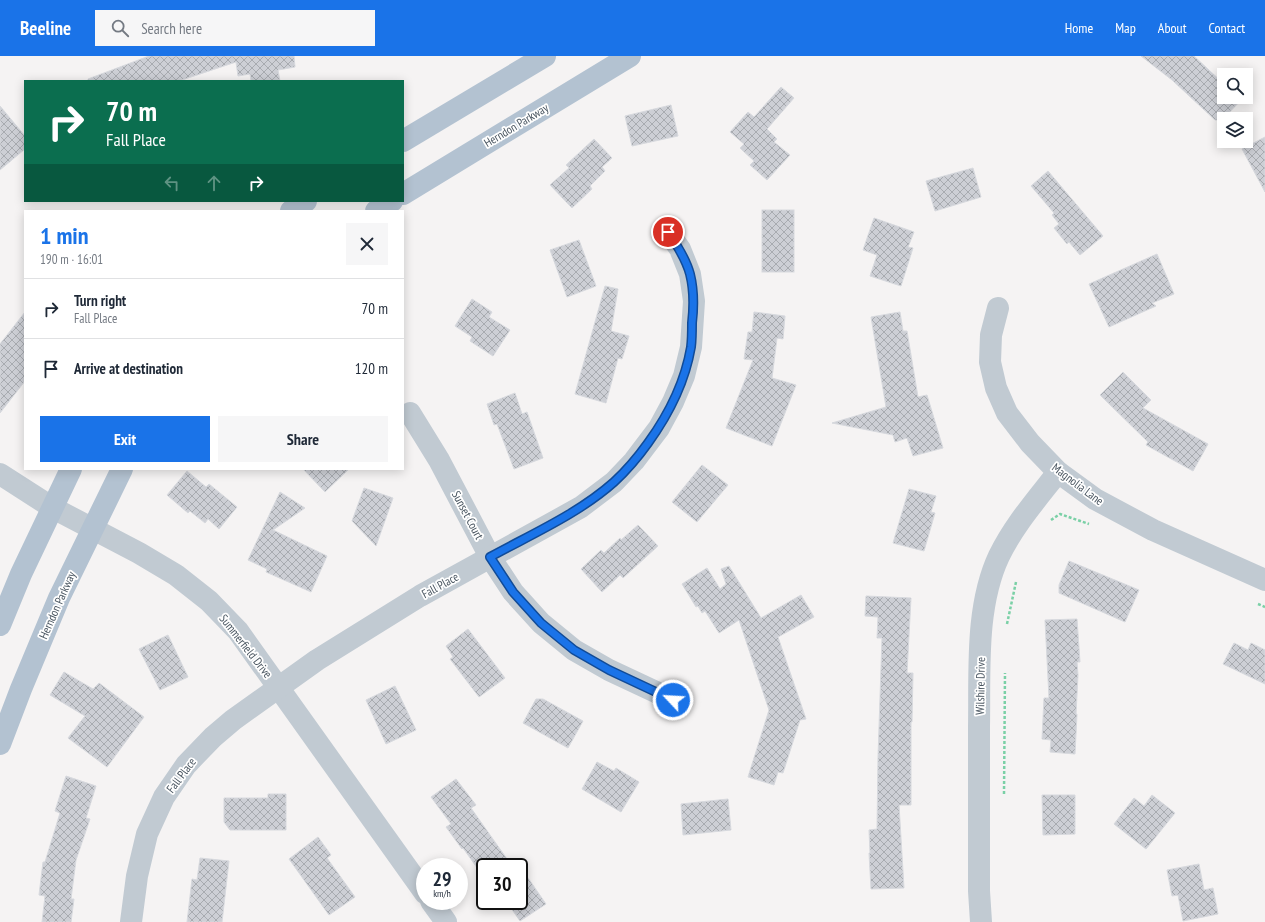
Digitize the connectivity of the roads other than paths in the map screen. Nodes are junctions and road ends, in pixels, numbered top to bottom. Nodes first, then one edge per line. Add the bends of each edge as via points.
1 (545, 56) edge
2 (630, 56) edge
3 (404, 140) edge
4 (404, 193) edge
5 (304, 202) edge
6 (390, 202) edge
7 (292, 210) edge
8 (378, 210) edge
9 (668, 232) dead end
10 (998, 308) dead end
11 (410, 413) dead end
12 (71, 470) edge
13 (122, 470) edge
14 (1058, 472) junction
15 (0, 474) edge
16 (53, 508) junction
17 (93, 530) junction
18 (490, 557) junction
19 (1265, 580) edge
20 (0, 625) edge
21 (278, 687) junction
22 (673, 700) dead end
23 (0, 744) edge
24 (416, 880) edge
25 (437, 910) edge
26 (131, 922) edge
27 (446, 922) edge
28 (981, 922) edge

1 - 3 main road
2 - 4 main road, Herndon Parkway
5 - 7 main road
6 - 8 main road
9 - 18 street, Fall Place via 680,249 690,274 694,301 691,346 684,376 659,428 614,482 581,507
10 - 14 street, Magnolia Lane via 991,334 990,362 996,388 1007,413 1030,443
11 - 18 street, Sunset Court via 439,460
12 - 16 main road
13 - 17 main road, Herndon Parkway
14 - 19 street, Magnolia Lane via 1095,499 1153,530
14 - 28 street, Wilshire Drive via 1017,525 999,557 987,589 981,620 978,891
15 - 16 street, Summerfield Drive
16 - 17 street, Summerfield Drive
16 - 20 main road
17 - 21 street, Summerfield Drive via 176,575 209,601 238,631
17 - 23 main road, Herndon Parkway via 59,598
18 - 21 street, Fall Place via 420,596
18 - 22 street, Sunset Court via 513,592 541,623 574,650 609,670
21 - 24 street, Summerfield Drive
21 - 26 street, Fall Place via 213,737 186,765 164,797 147,834 137,876
25 - 27 street

